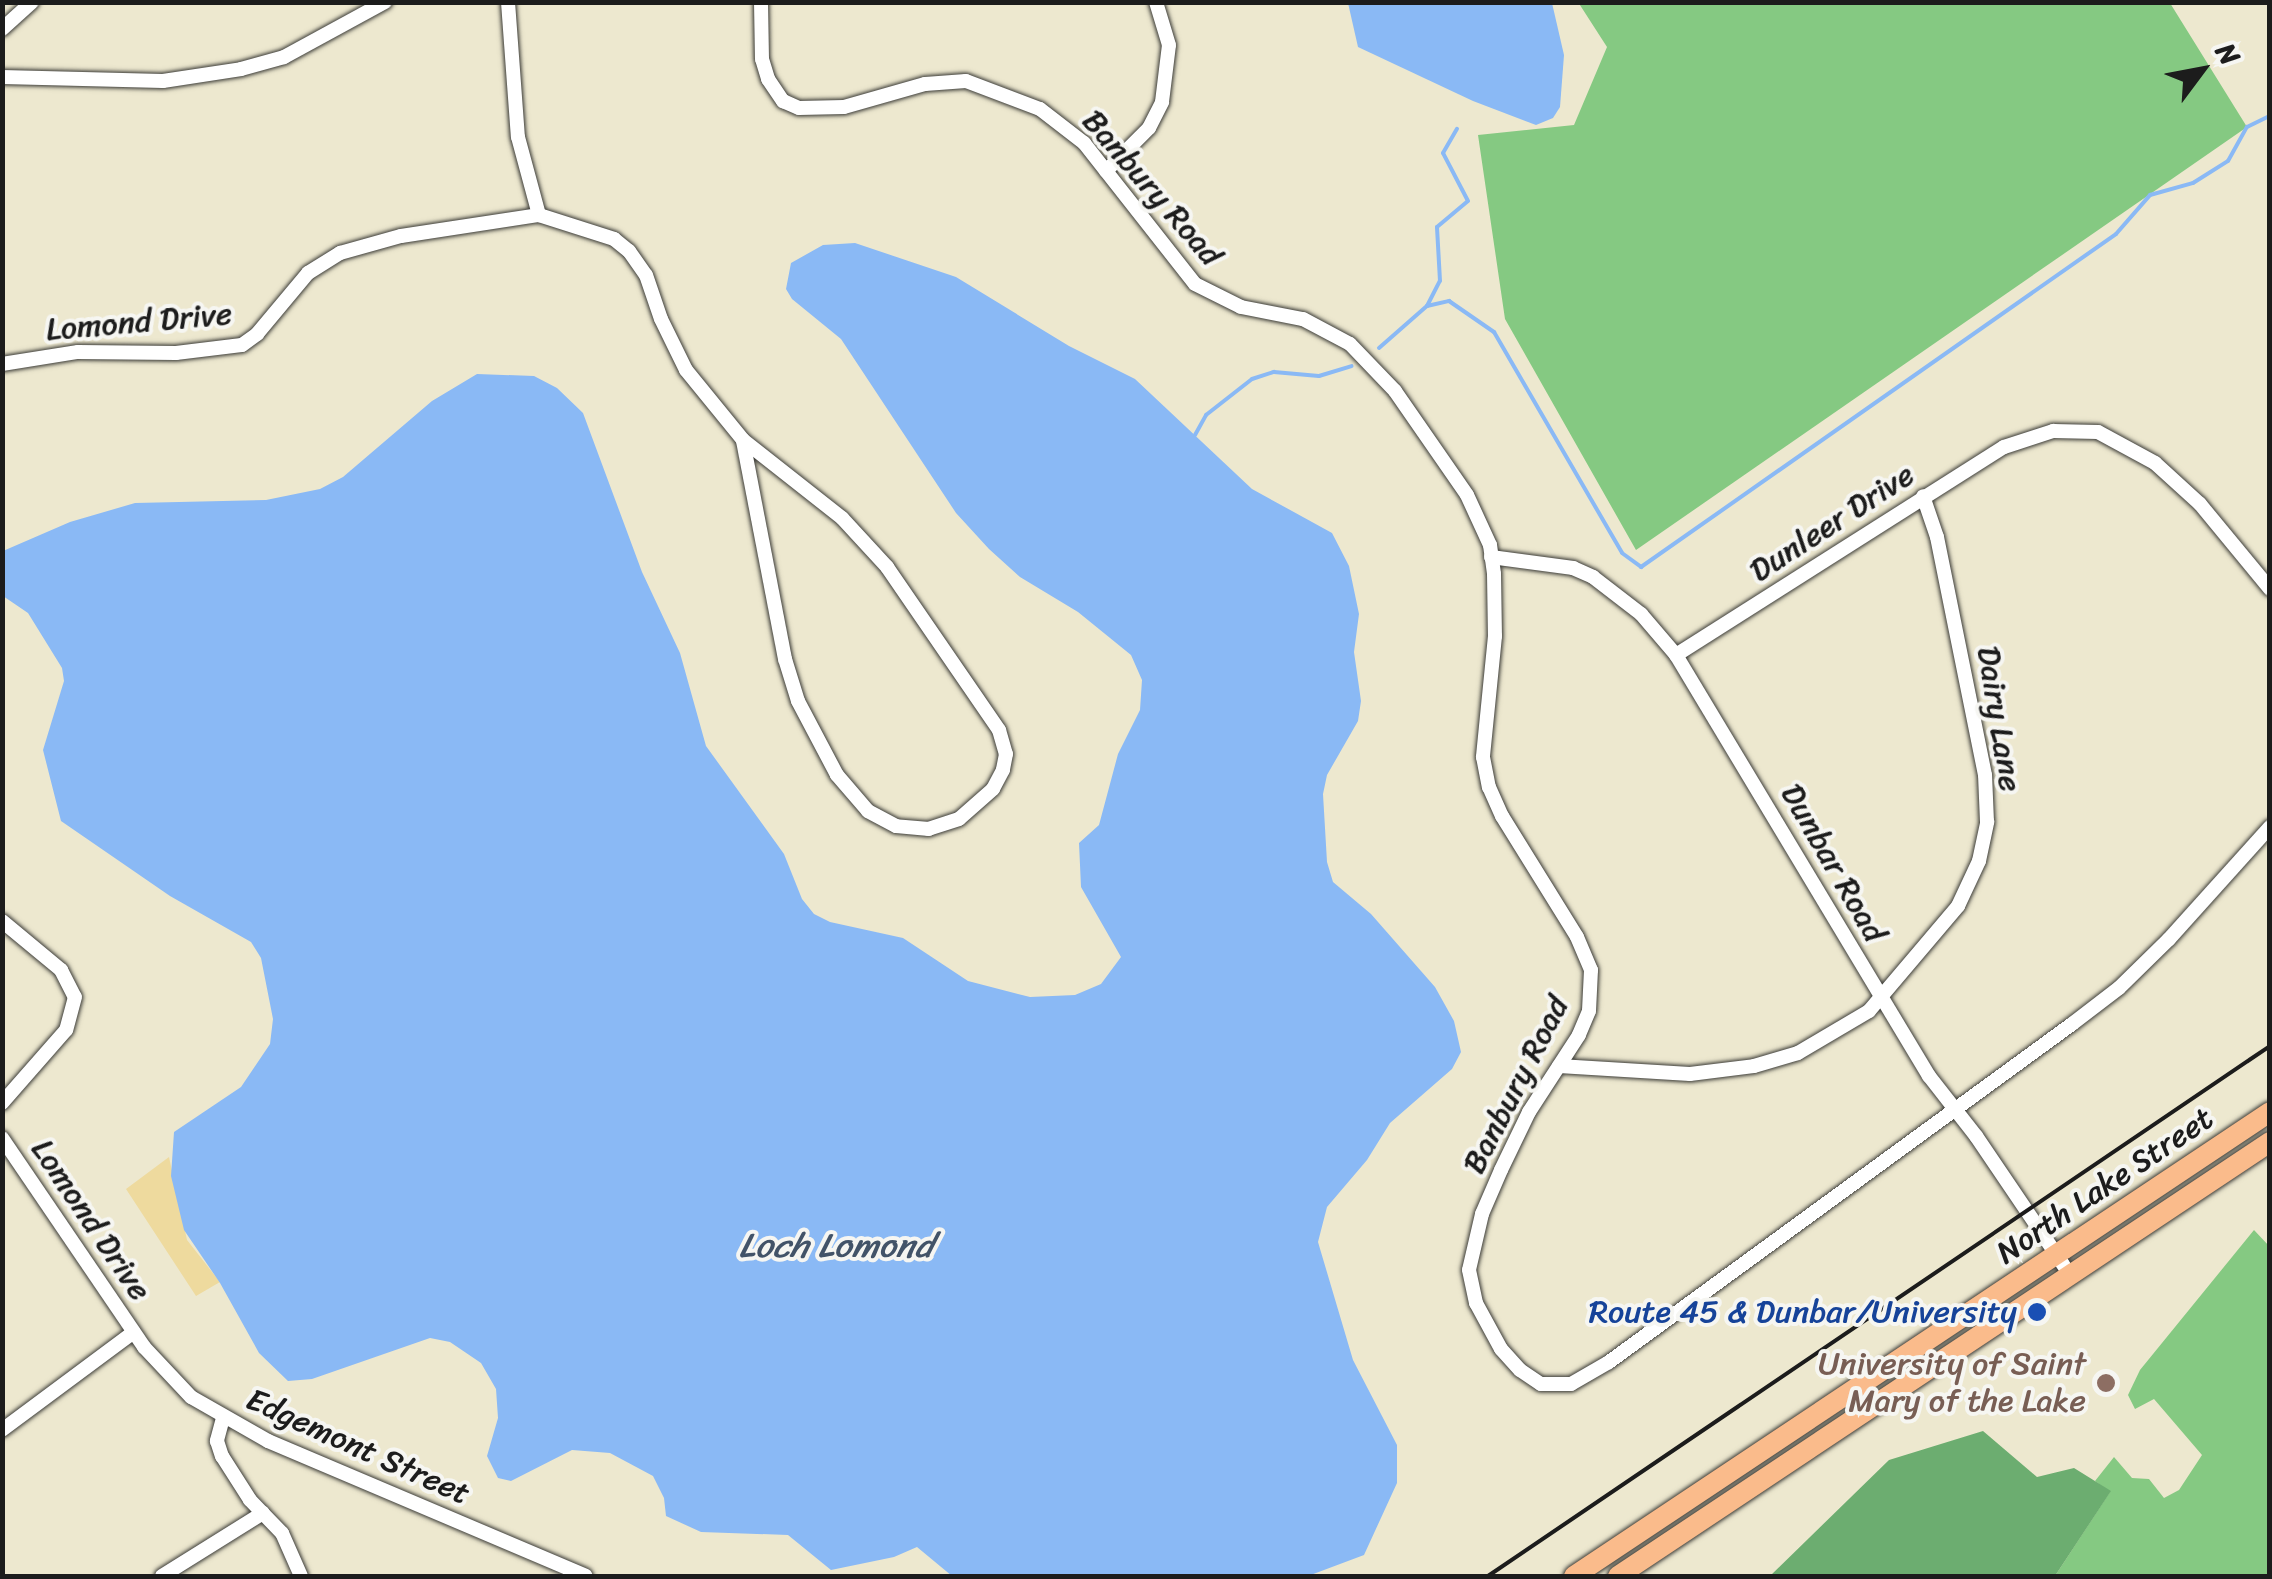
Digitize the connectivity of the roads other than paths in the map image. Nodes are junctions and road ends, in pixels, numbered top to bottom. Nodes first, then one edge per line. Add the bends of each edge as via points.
1 (32, 2) edge
2 (386, 2) edge
3 (508, 2) edge
4 (761, 2) edge
5 (1156, 2) edge
6 (2, 29) edge
7 (2, 77) edge
8 (1106, 171) junction
9 (540, 215) junction
10 (2, 364) edge
11 (742, 440) junction
12 (1923, 496) junction
13 (1491, 557) junction
14 (2270, 588) edge
15 (1676, 655) junction
16 (2270, 826) edge
17 (2, 921) edge
18 (1881, 1000) junction
19 (1559, 1066) junction
20 (2, 1103) edge
21 (1954, 1107) junction
22 (2270, 1112) edge
23 (2, 1138) edge
24 (2270, 1142) edge
25 (2058, 1254) junction
26 (2070, 1275) junction
27 (134, 1332) junction
28 (223, 1418) junction
29 (2, 1430) edge
30 (262, 1513) junction
31 (162, 1576) edge
32 (301, 1576) edge
33 (586, 1576) edge
34 (1574, 1576) edge
35 (1618, 1576) edge

1 - 6 street
2 - 7 street via 284,57 242,69 162,82
3 - 9 street via 518,137
4 - 8 street, Banbury Road via 762,59 783,101 817,110 925,84 981,83 1052,117
5 - 8 street via 1169,45 1162,102 1149,128
8 - 13 street, Banbury Road via 1195,284 1240,307 1324,328 1372,364 1448,462
9 - 10 street, Lomond Drive via 401,236 340,254 308,274 242,345 78,352
9 - 11 street via 614,238 629,251 686,370
11 - 11 street via 842,518 885,564 999,730 1003,770 994,789 959,820 929,829 896,826 868,811 837,775 798,701 785,659
12 - 14 street, Dunleer Drive via 2019,441 2054,431 2098,432 2133,447 2200,504
12 - 15 street, Dunleer Drive
12 - 18 street, Dairy Lane via 1979,737 1987,822 1973,881
13 - 15 street, Dunbar Road via 1573,568 1592,577 1641,614
13 - 19 street, Banbury Road via 1495,636 1483,756 1490,787 1591,970 1589,1011
15 - 18 street, Dunbar Road
16 - 21 street, Banbury Road via 2119,988
17 - 20 street via 61,970 74,997 66,1030
18 - 19 street, Dairy Lane via 1835,1035 1754,1066 1650,1074
18 - 21 street, Dunbar Road
19 - 21 street, Banbury Road via 1501,1170 1469,1270 1476,1304 1501,1349 1520,1370 1554,1386 1571,1384 1621,1354
21 - 25 street, Dunbar Road
22 - 25 main road, North Lake Street
23 - 27 street, Lomond Drive
24 - 26 main road, North Lake Street
25 - 26 street, Dunbar Road
25 - 34 main road, North Lake Street
26 - 35 main road, North Lake Street
27 - 28 street, Edgemont Street via 166,1374
27 - 29 street
28 - 30 street via 217,1441 222,1456
28 - 33 street, Edgemont Street
30 - 31 street
30 - 32 street via 290,1545

